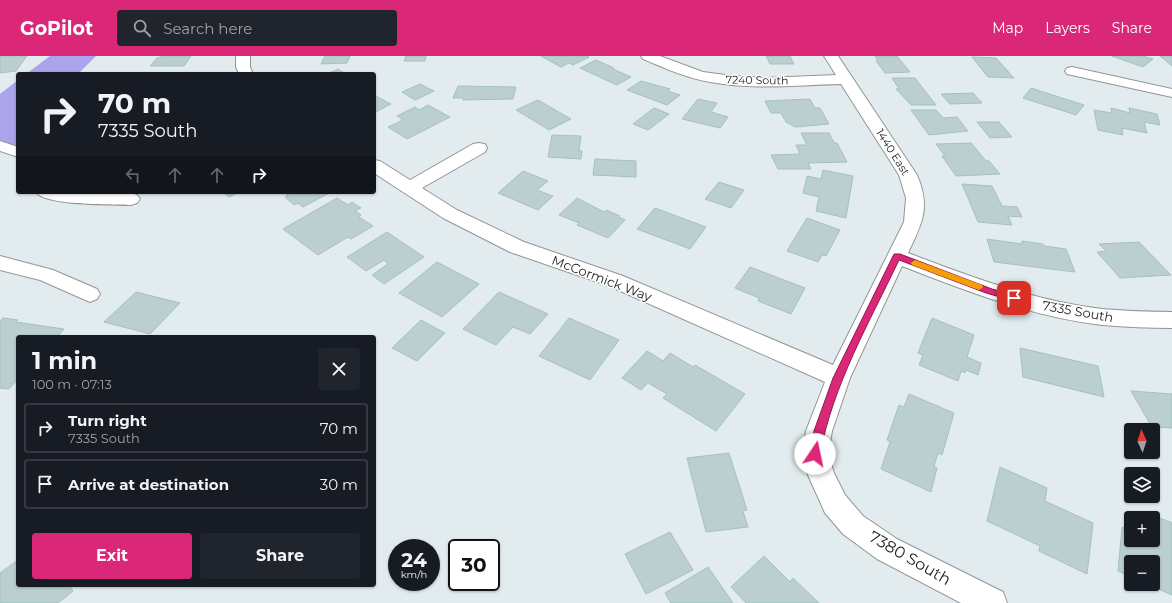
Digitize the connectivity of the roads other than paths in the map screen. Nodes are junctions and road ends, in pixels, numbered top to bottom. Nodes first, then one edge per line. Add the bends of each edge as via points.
1 (648, 56) edge
2 (831, 56) edge
3 (1072, 71) dead end
4 (846, 79) junction
5 (1172, 93) edge
6 (0, 146) edge
7 (479, 148) dead end
8 (16, 151) edge
9 (376, 166) edge
10 (410, 188) junction
11 (51, 194) edge
12 (131, 199) dead end
13 (897, 256) junction
14 (0, 263) edge
15 (90, 294) dead end
16 (1172, 320) edge
17 (838, 378) junction
18 (992, 603) edge

1 - 4 street, 7240 South via 718,80 743,82
2 - 4 street, 1440 East
3 - 5 street
4 - 13 street, 1440 East via 915,190 913,222
6 - 8 street
7 - 10 street
9 - 10 street, McCormick Way
10 - 17 street, McCormick Way via 450,214 517,247 616,280
11 - 12 street
13 - 16 street, 7335 South via 989,291 1039,305 1098,317
13 - 17 street, 1440 East
14 - 15 street via 46,275
17 - 18 street, 7380 South via 819,431 815,454 821,475 835,504 853,525 887,549

